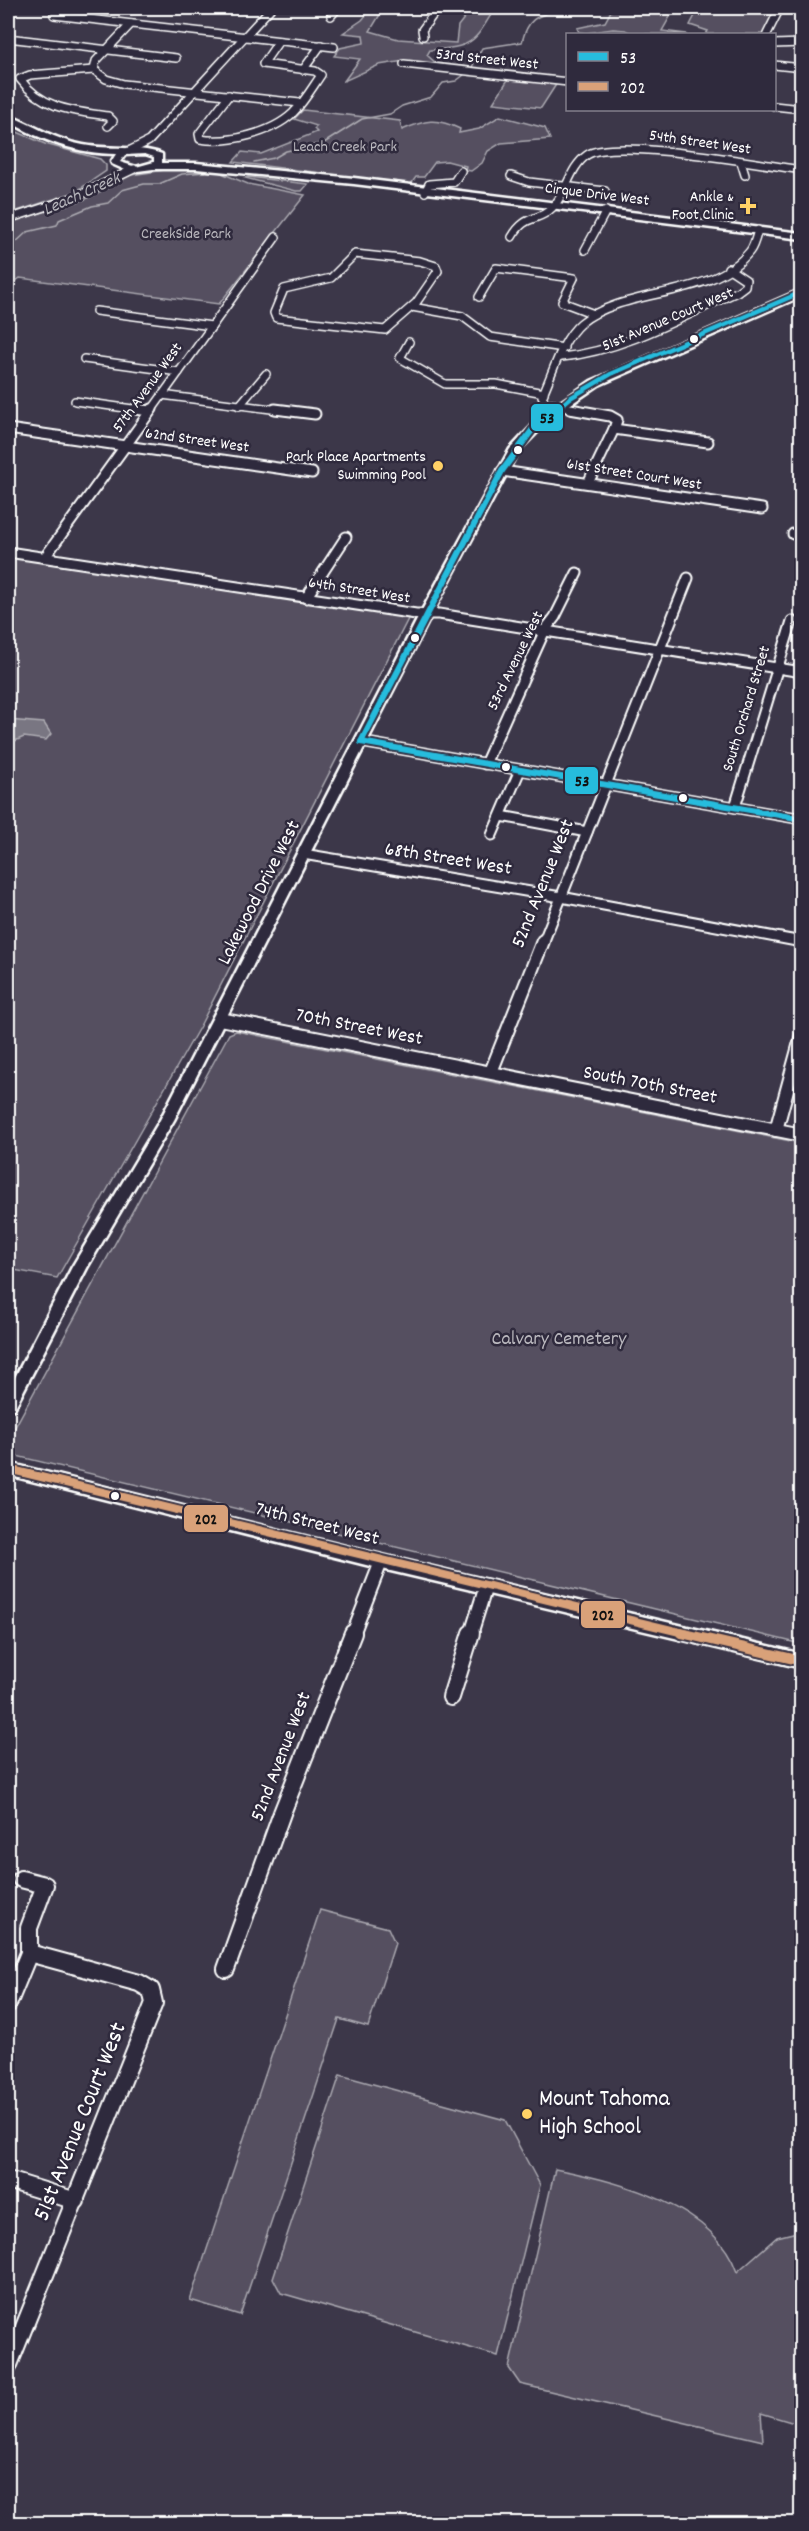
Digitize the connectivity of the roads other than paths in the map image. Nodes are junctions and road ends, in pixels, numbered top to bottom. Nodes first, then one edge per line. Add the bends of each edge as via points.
1 (268, 8) edge
2 (338, 8) edge
3 (438, 8) edge
4 (780, 8) edge
5 (54, 15) dead end
6 (331, 16) dead end
7 (131, 24) junction
8 (768, 33) edge
9 (247, 36) junction
10 (423, 36) dead end
11 (8, 38) edge
12 (279, 41) junction
13 (801, 42) edge
14 (776, 44) edge
15 (321, 45) junction
16 (334, 47) dead end
17 (106, 51) junction
18 (176, 58) dead end
19 (404, 64) dead end
20 (776, 65) edge
21 (801, 68) edge
22 (94, 70) junction
23 (303, 70) junction
24 (566, 82) edge
25 (192, 91) junction
26 (228, 95) junction
27 (300, 104) junction
28 (776, 106) edge
29 (801, 109) edge
30 (8, 120) edge
31 (108, 126) dead end
32 (150, 141) junction
33 (127, 151) junction
34 (151, 152) junction
35 (160, 158) junction
36 (741, 162) junction
37 (117, 163) junction
38 (152, 166) junction
39 (134, 169) junction
40 (801, 170) edge
41 (461, 171) dead end
42 (745, 175) dead end
43 (511, 176) dead end
44 (318, 178) junction
45 (106, 182) junction
46 (566, 187) junction
47 (426, 190) junction
48 (605, 191) dead end
49 (555, 205) junction
50 (606, 211) junction
51 (8, 219) edge
52 (758, 230) junction
53 (801, 236) edge
54 (276, 237) dead end
55 (512, 237) dead end
56 (585, 250) dead end
57 (728, 268) junction
58 (801, 292) edge
59 (479, 297) dead end
60 (414, 305) junction
61 (96, 311) dead end
62 (594, 314) junction
63 (212, 326) junction
64 (409, 342) dead end
65 (564, 348) junction
66 (562, 357) junction
67 (84, 359) dead end
68 (179, 372) junction
69 (266, 374) dead end
70 (544, 393) junction
71 (162, 395) junction
72 (75, 400) dead end
73 (239, 406) junction
74 (558, 407) junction
75 (150, 411) junction
76 (315, 414) dead end
77 (8, 429) edge
78 (614, 429) junction
79 (708, 442) dead end
80 (125, 446) junction
81 (502, 471) junction
82 (312, 473) dead end
83 (588, 483) junction
84 (762, 510) dead end
85 (346, 537) dead end
86 (8, 552) edge
87 (45, 557) junction
88 (577, 573) dead end
89 (688, 578) dead end
90 (306, 598) junction
91 (426, 614) junction
92 (792, 621) dead end
93 (545, 630) junction
94 (662, 648) junction
95 (779, 668) junction
96 (801, 672) edge
97 (361, 742) junction
98 (485, 764) junction
99 (520, 770) junction
100 (607, 785) junction
101 (735, 807) junction
102 (501, 816) junction
103 (801, 819) edge
104 (587, 832) junction
105 (492, 835) dead end
106 (303, 854) junction
107 (561, 897) junction
108 (801, 942) edge
109 (220, 1019) junction
110 (801, 1035) edge
111 (491, 1072) junction
112 (776, 1130) junction
113 (801, 1135) edge
114 (8, 1405) edge
115 (8, 1470) edge
116 (381, 1562) junction
117 (486, 1586) junction
118 (801, 1661) edge
119 (451, 1697) dead end
120 (21, 1879) dead end
121 (29, 1953) junction
122 (226, 1969) dead end
123 (8, 2004) edge
124 (8, 2180) edge
125 (76, 2201) junction
126 (8, 2367) edge

1 - 9 street
2 - 6 street
3 - 10 street via 422,30
4 - 8 street
5 - 7 street
7 - 9 street
7 - 17 street
9 - 12 street
9 - 25 street
11 - 17 street
12 - 15 street
12 - 23 street via 262,63
13 - 14 street
15 - 16 street
15 - 23 street
17 - 18 street
17 - 22 street via 94,63
19 - 24 street, 53rd Street West
20 - 21 street
22 - 25 street via 117,82
22 - 31 street via 21,77 38,100 62,109 108,116 113,122
23 - 27 street via 321,75
25 - 26 street
25 - 32 street
26 - 27 street
26 - 27 street via 199,134 201,140 232,139 287,118
28 - 29 street
30 - 33 main road via 72,144
30 - 37 main road via 46,139 102,153
32 - 33 street
32 - 34 street
33 - 34 main road
33 - 37 main road
34 - 35 main road
35 - 38 main road
35 - 44 main road, Cirque Drive West
36 - 40 street, 54th Street West
36 - 42 street
36 - 46 street, 54th Street West via 666,150 595,151 584,155
37 - 39 main road
37 - 45 street
38 - 39 main road, Cirque Drive West
38 - 44 main road, Cirque Drive West
39 - 45 street
41 - 47 street via 454,182 429,184
43 - 46 street
44 - 47 main road, Cirque Drive West
45 - 51 street via 76,197
46 - 48 street
46 - 49 street
47 - 49 main road, Cirque Drive West
49 - 50 main road, Cirque Drive West
49 - 55 street via 550,211 519,223
50 - 52 main road, Cirque Drive West
50 - 56 street
52 - 53 main road, Cirque Drive West
52 - 57 street via 751,247
54 - 63 street, 57th Avenue West
57 - 62 street via 689,287
57 - 66 street, 51st Avenue Court West via 746,280 737,292 602,348
58 - 74 main road, Lakewood Drive West via 618,371
59 - 62 street via 496,268 574,278 562,303
60 - 60 street via 386,330 282,320 274,313 284,289 330,278 355,254 436,266 436,274
60 - 65 street via 462,316 490,337
61 - 63 street
62 - 65 street via 576,326
63 - 68 street, 57th Avenue West
64 - 70 street via 400,358 440,382 503,385
65 - 66 street
66 - 70 street
67 - 68 street
68 - 71 street, 57th Avenue West
69 - 73 street
70 - 74 street via 543,400
71 - 73 street
71 - 75 street, 57th Avenue West
72 - 75 street
73 - 76 street
74 - 78 street via 610,416 617,420
74 - 81 main road, Lakewood Drive West via 522,441
75 - 80 street, 57th Avenue West
77 - 80 street, 62nd Street West
78 - 79 street
78 - 83 street
80 - 82 street, 62nd Street West
80 - 87 street, 57th Avenue West
81 - 83 street, 61st Street Court West
81 - 91 main road, Lakewood Drive West
83 - 84 street, 61st Street Court West
85 - 90 street
86 - 87 street, 64th Street West
87 - 90 street, 64th Street West
88 - 93 street, 53rd Avenue West
89 - 94 street, 52nd Avenue West
90 - 91 street, 64th Street West
91 - 93 street, 64th Street West
91 - 97 main road, Lakewood Drive West
92 - 95 street, South Orchard Street
93 - 94 street, 64th Street West
93 - 98 street, 53rd Avenue West
94 - 95 street, 64th Street West
94 - 100 street, 52nd Avenue West
95 - 96 street, 64th Street West
95 - 101 street, South Orchard Street
97 - 98 street
97 - 106 main road, Lakewood Drive West
98 - 99 street
99 - 100 street
99 - 102 street
100 - 101 street
100 - 104 street, 52nd Avenue West
101 - 103 street
102 - 104 street
102 - 105 street
104 - 107 street, 52nd Avenue West
106 - 107 street, 68th Street West
106 - 109 main road, Lakewood Drive West
107 - 108 street, 68th Street West
107 - 111 street, 52nd Avenue West
109 - 111 street, 70th Street West
109 - 114 main road, Lakewood Drive West
110 - 112 street
111 - 112 street, South 70th Street
112 - 113 street, South 70th Street
115 - 116 main road, 74th Street West
116 - 117 main road, 74th Street West
116 - 122 street, 52nd Avenue West via 282,1813
117 - 118 main road, 74th Street West
117 - 119 street
120 - 121 street via 45,1885 29,1928
121 - 123 street
121 - 125 street, 51st Avenue Court West via 129,1979 153,1993 154,2003
124 - 125 street
125 - 126 street, 51st Avenue Court West

